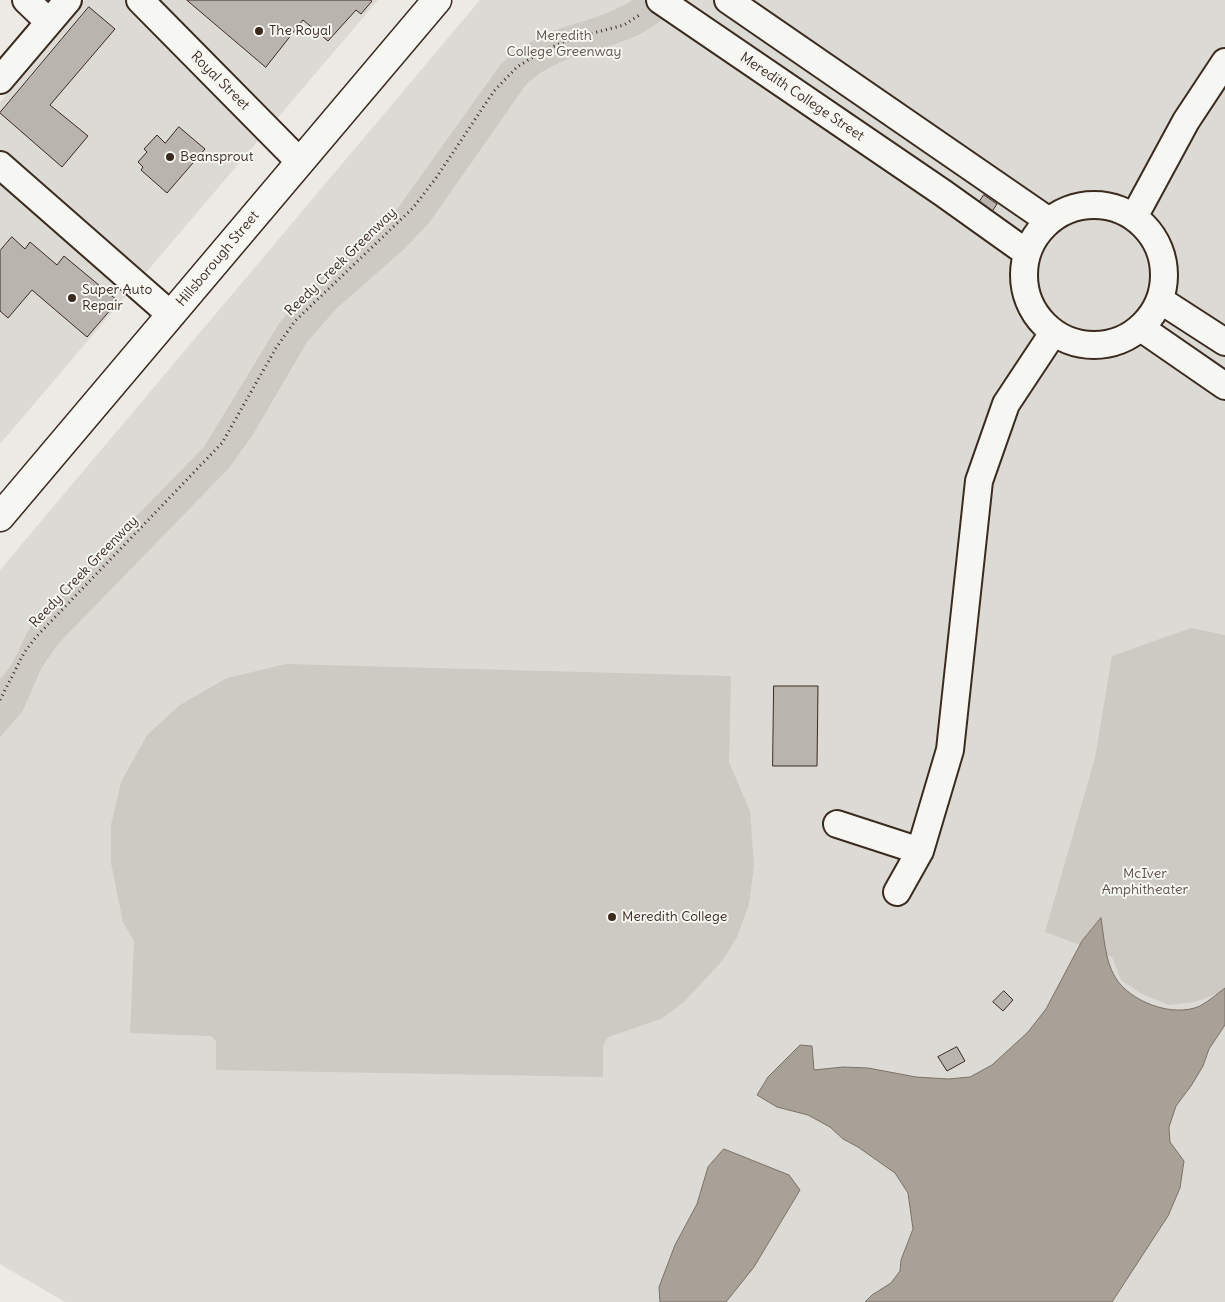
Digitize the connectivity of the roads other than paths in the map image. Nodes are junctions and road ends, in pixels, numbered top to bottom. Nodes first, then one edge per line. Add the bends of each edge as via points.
1 (26, 0) edge
2 (68, 0) edge
3 (140, 0) edge
4 (437, 0) edge
5 (728, 0) edge
6 (653, 4) edge
7 (49, 22) junction
8 (1225, 62) edge
9 (0, 80) edge
10 (300, 162) junction
11 (964, 162) junction
12 (0, 165) edge
13 (943, 193) junction
14 (1134, 217) junction
15 (1049, 221) junction
16 (1027, 253) junction
17 (1160, 300) junction
18 (171, 315) junction
19 (1141, 328) junction
20 (1053, 333) junction
21 (1225, 342) edge
22 (1225, 386) edge
23 (0, 517) edge
24 (837, 824) dead end
25 (920, 851) junction
26 (897, 892) dead end

1 - 7 street
2 - 7 street
3 - 10 street, Royal Street
4 - 10 main road, Hillsborough Street
5 - 11 street
6 - 13 street, Meredith College Street
7 - 9 street
8 - 14 street via 1186,120
10 - 18 main road, Hillsborough Street
11 - 13 street
11 - 15 street
12 - 18 street
13 - 16 street, Meredith College Street
14 - 15 street via 1113,208 1091,205 1069,210
14 - 17 street via 1150,233 1161,254 1164,277
15 - 16 street
16 - 20 street via 1024,276 1027,298 1037,317
17 - 19 street
17 - 21 street
18 - 23 main road, Hillsborough Street
19 - 20 street via 1121,340 1098,346 1074,343
19 - 22 street
20 - 25 street via 1006,404 979,481 950,750
24 - 25 street
25 - 26 street

